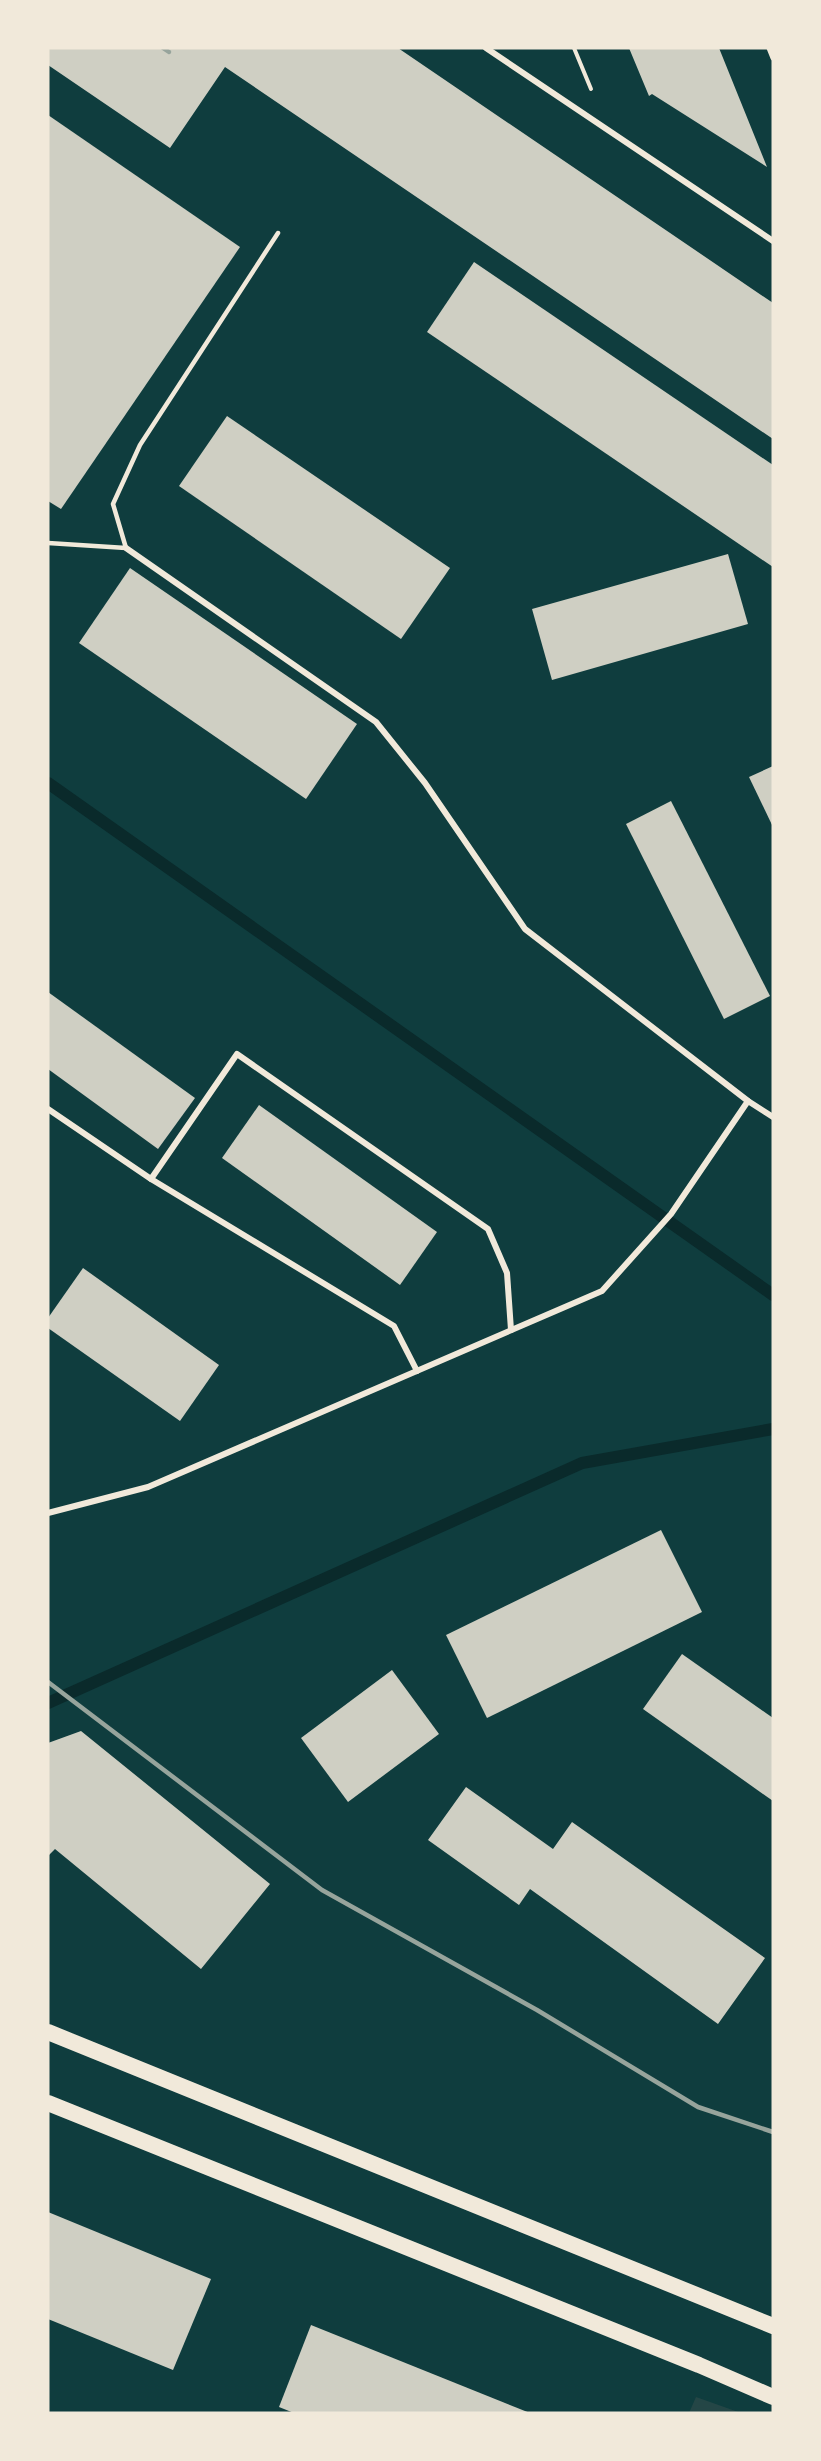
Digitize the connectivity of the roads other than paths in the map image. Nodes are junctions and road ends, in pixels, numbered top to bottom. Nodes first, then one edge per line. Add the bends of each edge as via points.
1 (486, 48) edge
2 (769, 48) edge
3 (773, 58) edge
4 (278, 233) dead end
5 (773, 241) edge
6 (48, 543) edge
7 (126, 548) junction
8 (748, 1101) junction
9 (48, 1109) edge
10 (773, 1117) edge
11 (152, 1179) junction
12 (512, 1330) junction
13 (417, 1371) junction
14 (48, 1513) edge
15 (48, 2032) edge
16 (48, 2103) edge
17 (773, 2326) edge
18 (773, 2397) edge

1 - 5 street
2 - 3 street
4 - 7 lane via 140,446 113,504
6 - 7 lane
7 - 8 street via 376,722 425,783 525,929
8 - 10 street
8 - 12 street via 671,1214 602,1291
9 - 11 street
11 - 12 street via 237,1054 488,1229 507,1273
11 - 13 street via 394,1326
12 - 13 street
13 - 14 street via 148,1487
15 - 17 highway
16 - 18 highway

